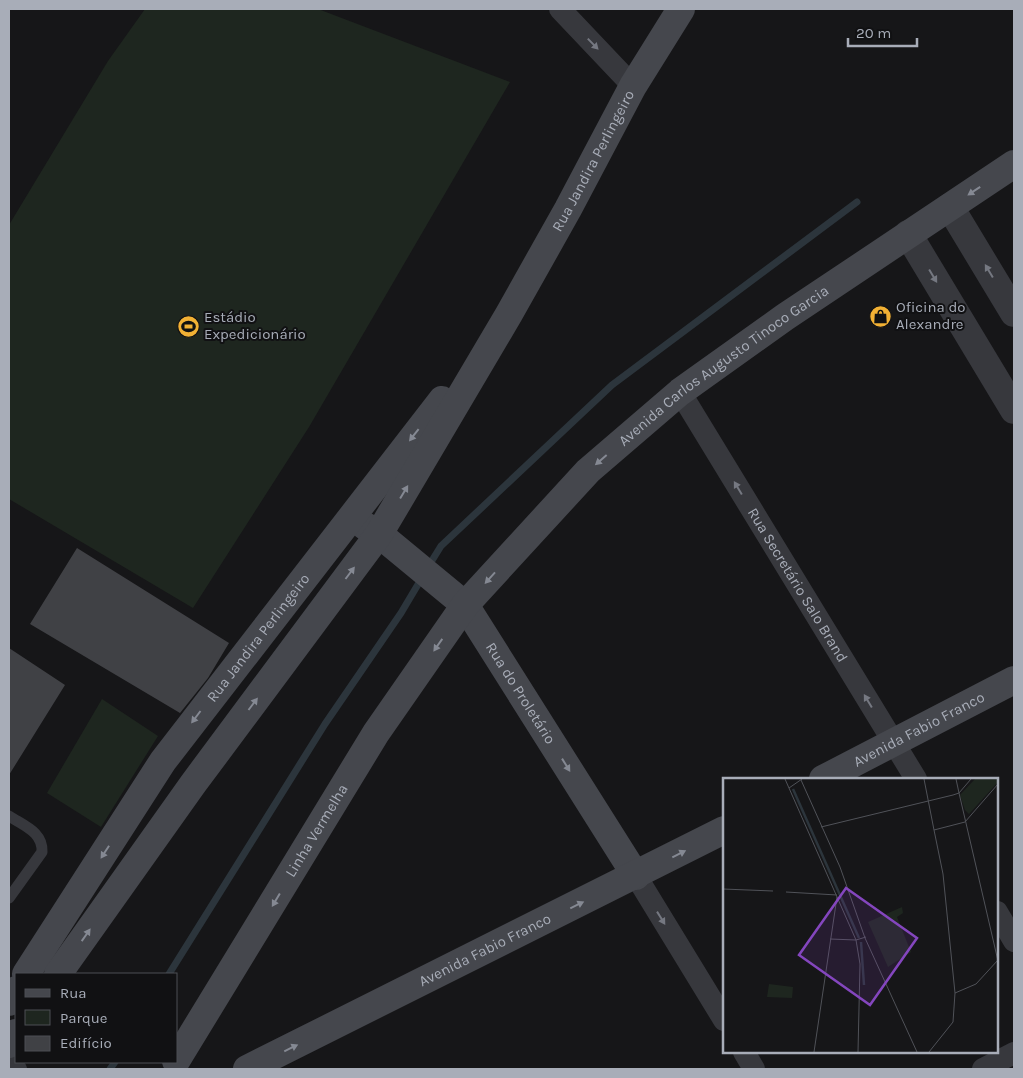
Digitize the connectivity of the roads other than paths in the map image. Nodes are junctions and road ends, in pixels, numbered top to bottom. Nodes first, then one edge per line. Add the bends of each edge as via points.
1 (560, 9) edge
2 (681, 9) edge
3 (633, 86) junction
4 (1014, 164) edge
5 (950, 206) junction
6 (908, 234) junction
7 (1014, 313) edge
8 (509, 314) junction
9 (680, 392) junction
10 (1014, 410) edge
11 (343, 526) junction
12 (379, 534) junction
13 (461, 601) junction
14 (1014, 680) edge
15 (894, 743) junction
16 (163, 760) junction
17 (825, 778) edge
18 (915, 778) edge
19 (193, 784) junction
20 (9, 816) edge
21 (723, 831) edge
22 (636, 876) junction
23 (9, 898) edge
24 (998, 914) edge
25 (1014, 941) edge
26 (27, 973) edge
27 (59, 973) edge
28 (723, 1018) edge
29 (745, 1053) edge
30 (1014, 1053) edge
31 (182, 1059) edge
32 (9, 1063) edge
33 (18, 1069) edge
34 (247, 1069) edge
35 (754, 1069) edge
36 (983, 1069) edge

1 -> 3 street
2 - 3 main road, Rua Jandira Perlingeiro
3 - 8 main road, Rua Jandira Perlingeiro
4 -> 5 main road, Avenida Carlos Augusto Tinoco Garcia
5 - 6 main road, Avenida Carlos Augusto Tinoco Garcia
7 -> 5 street
6 - 9 main road, Avenida Carlos Augusto Tinoco Garcia
6 -> 10 street
8 -> 11 main road, Rua Jandira Perlingeiro
12 -> 8 main road, Rua Jandira Perlingeiro
9 -> 13 main road, Avenida Carlos Augusto Tinoco Garcia via 588,471
15 -> 9 street, Rua Secretário Salo Brand
11 - 12 main road, Rua do Proletário via 366,526
11 -> 16 main road, Rua Jandira Perlingeiro
12 - 13 main road, Rua do Proletário
19 -> 12 main road, Rua Jandira Perlingeiro
13 -> 22 main road, Rua do Proletário
13 -> 31 main road, Linha Vermelha via 376,733
14 - 15 main road, Avenida Fabio Franco
15 - 17 main road, Avenida Fabio Franco
15 - 18 street, Rua Secretário Salo Brand
16 - 19 main road via 172,775
16 -> 26 main road, Rua Jandira Perlingeiro
27 -> 19 main road, Rua Jandira Perlingeiro
20 - 23 lane via 37,834 42,844 42,852
22 -> 21 main road, Avenida Fabio Franco
22 -> 28 street
34 -> 22 main road, Avenida Fabio Franco
24 - 25 street
29 - 35 street
30 - 36 street
32 - 33 street

